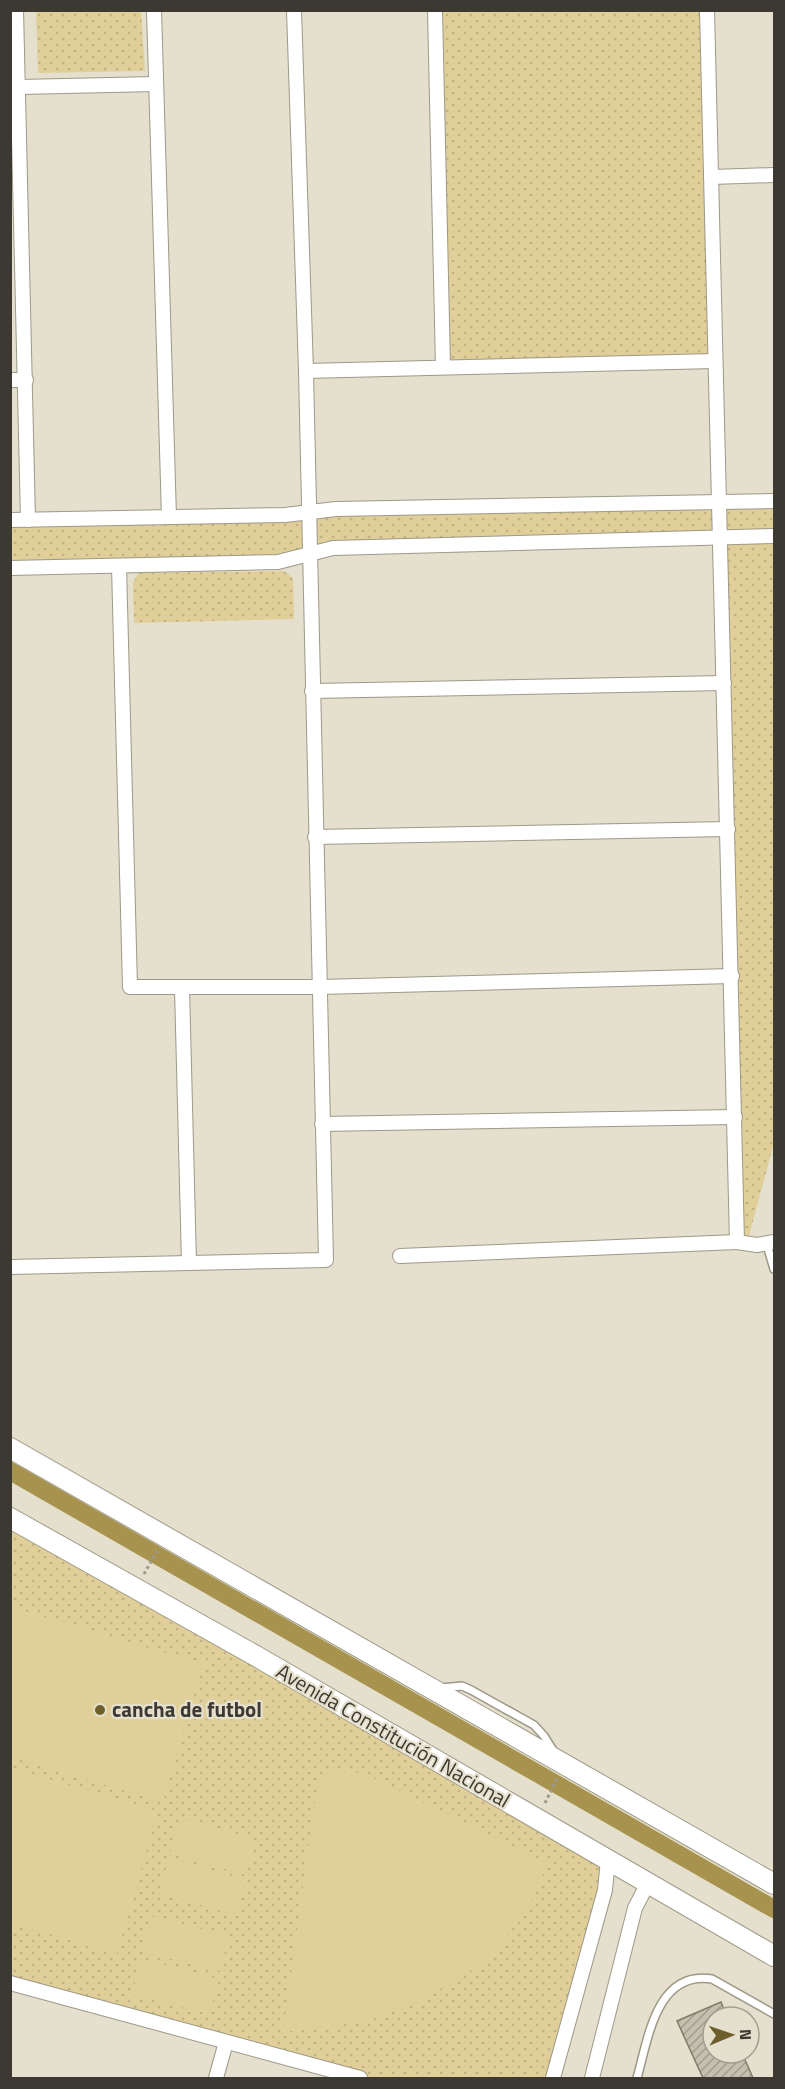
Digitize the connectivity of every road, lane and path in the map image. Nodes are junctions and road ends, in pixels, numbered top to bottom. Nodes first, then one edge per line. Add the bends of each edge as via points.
1 (16, 10) edge
2 (154, 10) edge
3 (294, 10) edge
4 (435, 10) edge
5 (707, 10) edge
6 (156, 84) junction
7 (19, 87) junction
8 (774, 175) edge
9 (711, 177) junction
10 (716, 361) junction
11 (443, 367) junction
12 (306, 371) junction
13 (10, 380) edge
14 (26, 380) junction
15 (774, 501) edge
16 (719, 503) junction
17 (309, 512) junction
18 (169, 517) junction
19 (10, 520) edge
20 (28, 520) junction
21 (774, 536) edge
22 (720, 537) junction
23 (309, 554) junction
24 (120, 566) junction
25 (10, 568) edge
26 (724, 683) junction
27 (312, 691) junction
28 (728, 830) junction
29 (315, 837) junction
30 (732, 976) junction
31 (319, 987) junction
32 (182, 988) junction
33 (735, 1117) junction
34 (322, 1124) junction
35 (737, 1242) junction
36 (770, 1243) edge
37 (400, 1256) dead end
38 (189, 1263) junction
39 (10, 1268) edge
40 (774, 1269) edge
41 (10, 1448) edge
42 (10, 1518) edge
43 (166, 1537) junction
44 (135, 1588) junction
45 (562, 1763) junction
46 (536, 1819) junction
47 (608, 1860) junction
48 (648, 1883) junction
49 (774, 1884) edge
50 (774, 1956) edge
51 (10, 1983) edge
52 (774, 2014) edge
53 (226, 2042) junction
54 (216, 2079) edge
55 (360, 2079) edge
56 (553, 2079) edge
57 (592, 2079) edge
58 (637, 2079) edge

1 - 7 street
2 - 6 street
3 - 12 street
4 - 11 street
5 - 9 street
6 - 7 street
6 - 18 street
7 - 14 street
8 - 9 street
9 - 10 street
10 - 11 street
10 - 16 street
11 - 12 street
12 - 17 street
13 - 14 street
14 - 20 street
15 - 16 street
16 - 17 street
16 - 22 street
17 - 18 street
17 - 23 street
18 - 20 street
19 - 20 street
21 - 22 street
22 - 23 street via 333,549
22 - 26 street
23 - 24 street via 278,562
23 - 27 street
24 - 25 street
24 - 32 street via 130,987
26 - 27 street
26 - 28 street
27 - 29 street
28 - 29 street
28 - 30 street
29 - 31 street
30 - 31 street
30 - 33 street
31 - 32 street
31 - 34 street
32 - 38 street
33 - 34 street
33 - 35 street
34 - 38 street via 326,1260
35 - 36 street
35 - 37 street
36 - 40 lane
38 - 39 street
41 - 43 main road
42 - 44 main road, Avenida Constitución Nacional
43 - 44 path
43 - 45 main road
44 - 46 main road, Avenida Constitución Nacional
45 - 46 path
45 - 49 main road
46 - 47 main road, Avenida Constitución Nacional
47 - 48 main road, Avenida Constitución Nacional
47 - 56 street via 605,1890
48 - 50 main road, Avenida Constitución Nacional
48 - 57 street via 635,1908
51 - 53 street
52 - 58 lane via 712,1979 691,1979 676,1986 653,2019
53 - 54 street
53 - 55 street

